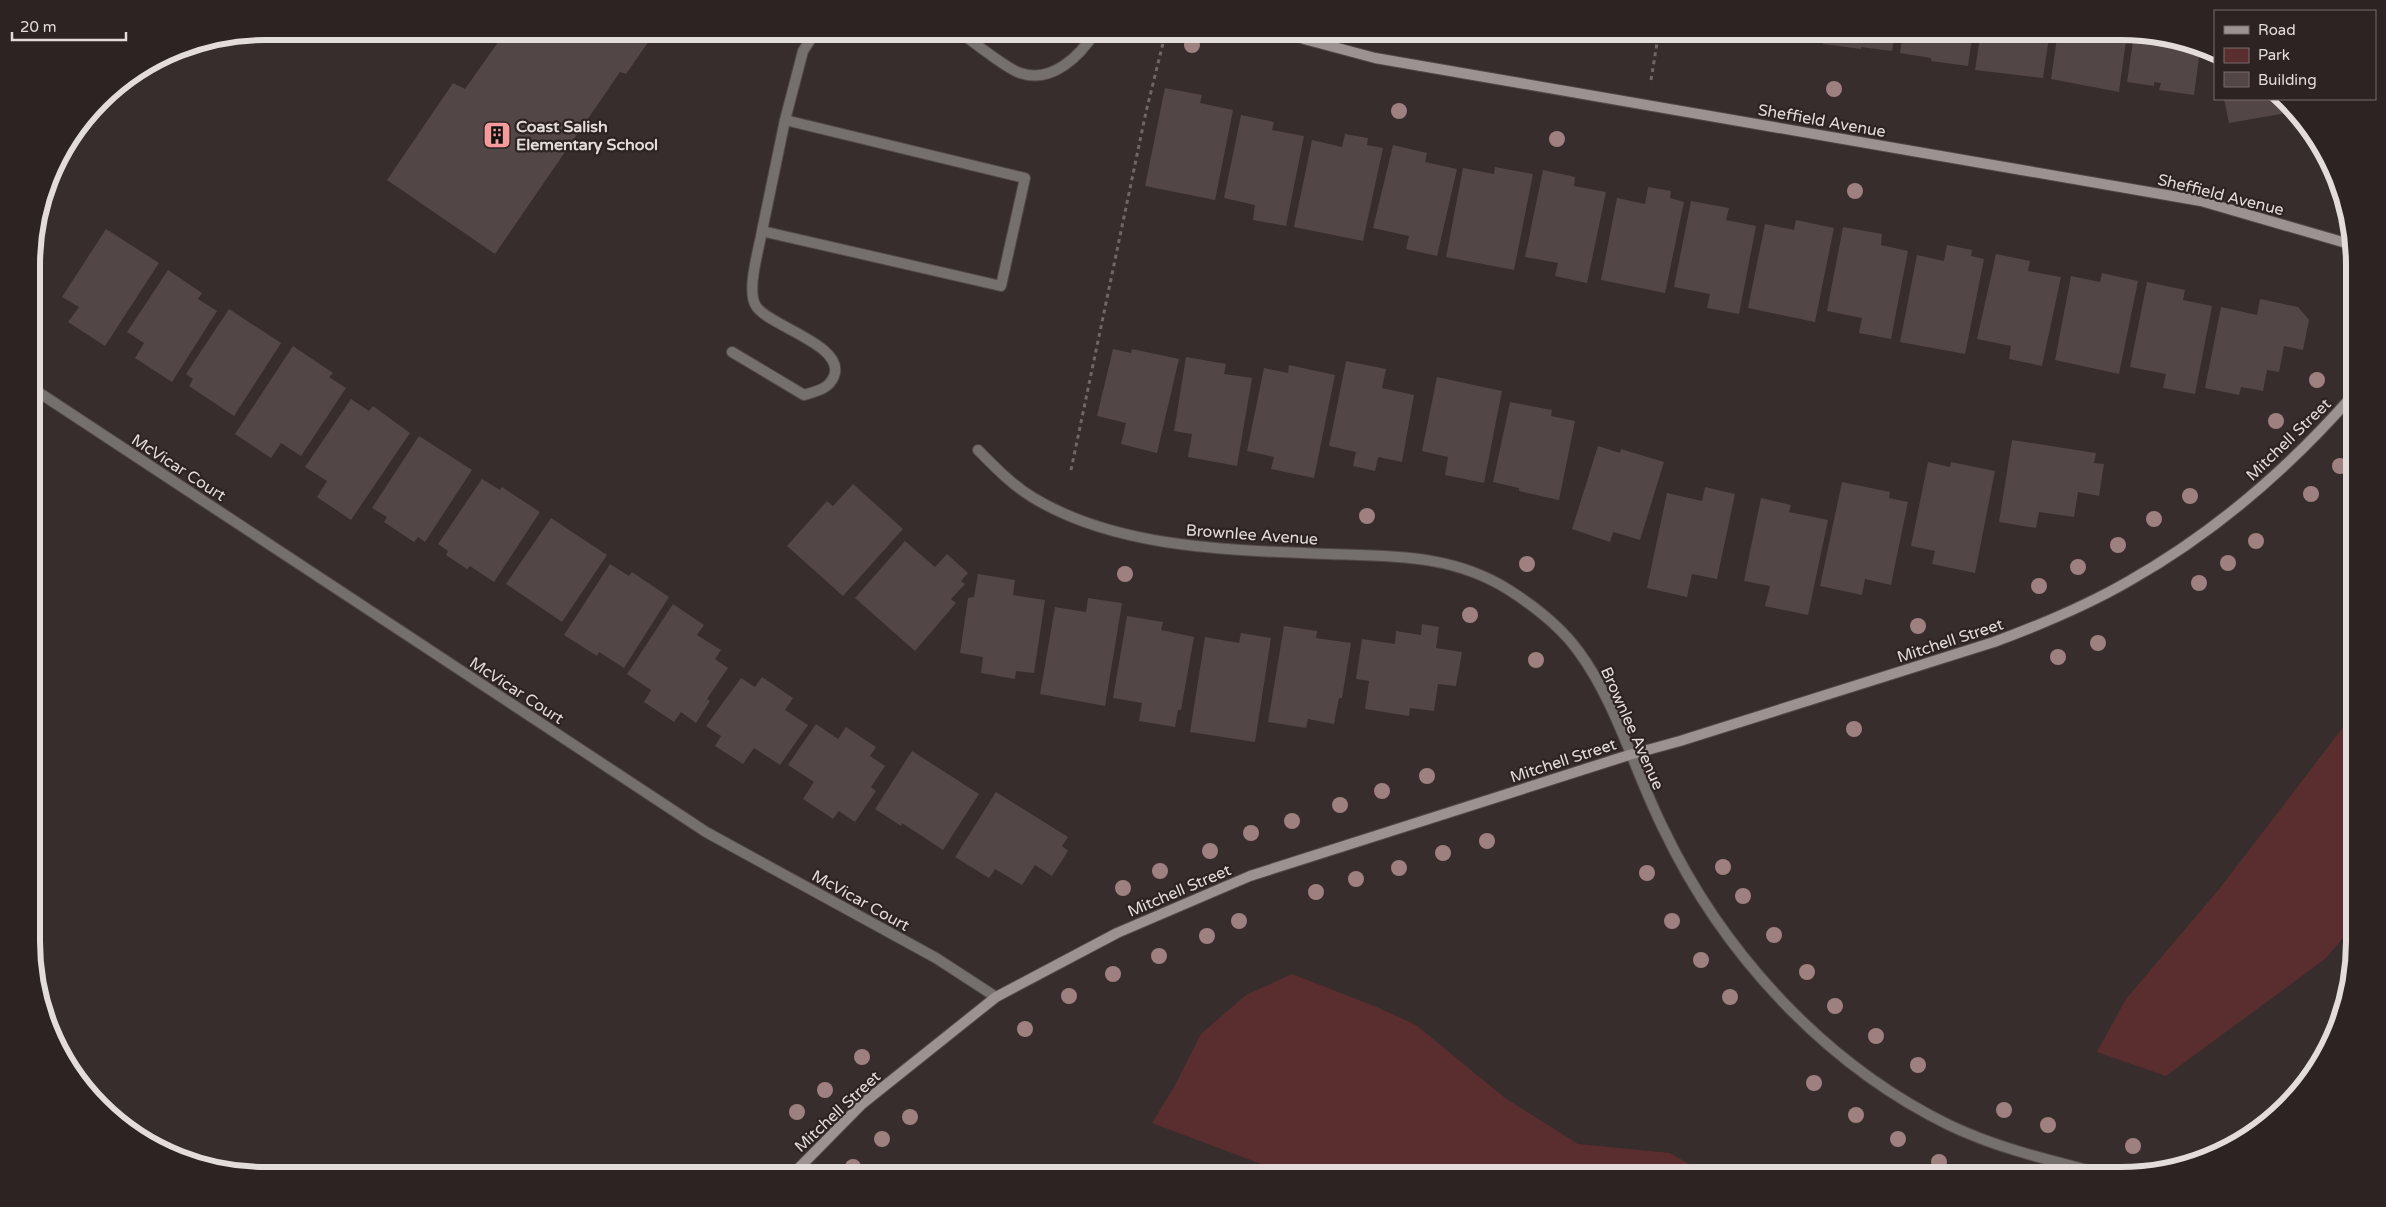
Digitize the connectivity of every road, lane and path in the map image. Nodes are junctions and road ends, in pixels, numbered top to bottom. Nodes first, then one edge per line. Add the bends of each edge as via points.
1 (810, 40) edge
2 (971, 40) edge
3 (1089, 40) edge
4 (1164, 40) edge
5 (1311, 40) edge
6 (1658, 40) edge
7 (1647, 105) junction
8 (785, 120) junction
9 (762, 231) junction
10 (2345, 243) edge
11 (732, 352) dead end
12 (40, 393) edge
13 (2346, 403) edge
14 (978, 450) dead end
15 (1071, 470) dead end
16 (1630, 755) junction
17 (996, 997) junction
18 (800, 1167) edge
19 (2076, 1167) edge

1 - 8 street via 803,51
2 - 3 street via 1019,73 1040,76 1073,60
4 - 15 path
5 - 7 street, Sheffield Avenue via 1375,58
6 - 7 path
7 - 10 street, Sheffield Avenue via 2201,202
8 - 9 street
8 - 9 street via 1025,178 1001,286
9 - 11 street via 753,284 755,305 762,314 820,346 833,361 836,373 822,390 804,394
12 - 17 street, McVicar Court via 706,832 936,958
13 - 16 street, Mitchell Street via 2299,454 2232,511 2129,581 2086,603 1994,642
14 - 16 street, Brownlee Avenue via 1013,484 1043,503 1097,526 1205,547 1398,555 1450,565 1480,575 1508,589 1544,615 1577,649 1597,679
16 - 17 street, Mitchell Street via 1250,876 1117,933
16 - 19 street, Brownlee Avenue via 1689,880 1742,953 1797,1017 1836,1052 1886,1088 1948,1125 2014,1151
17 - 18 street, Mitchell Street via 862,1104

